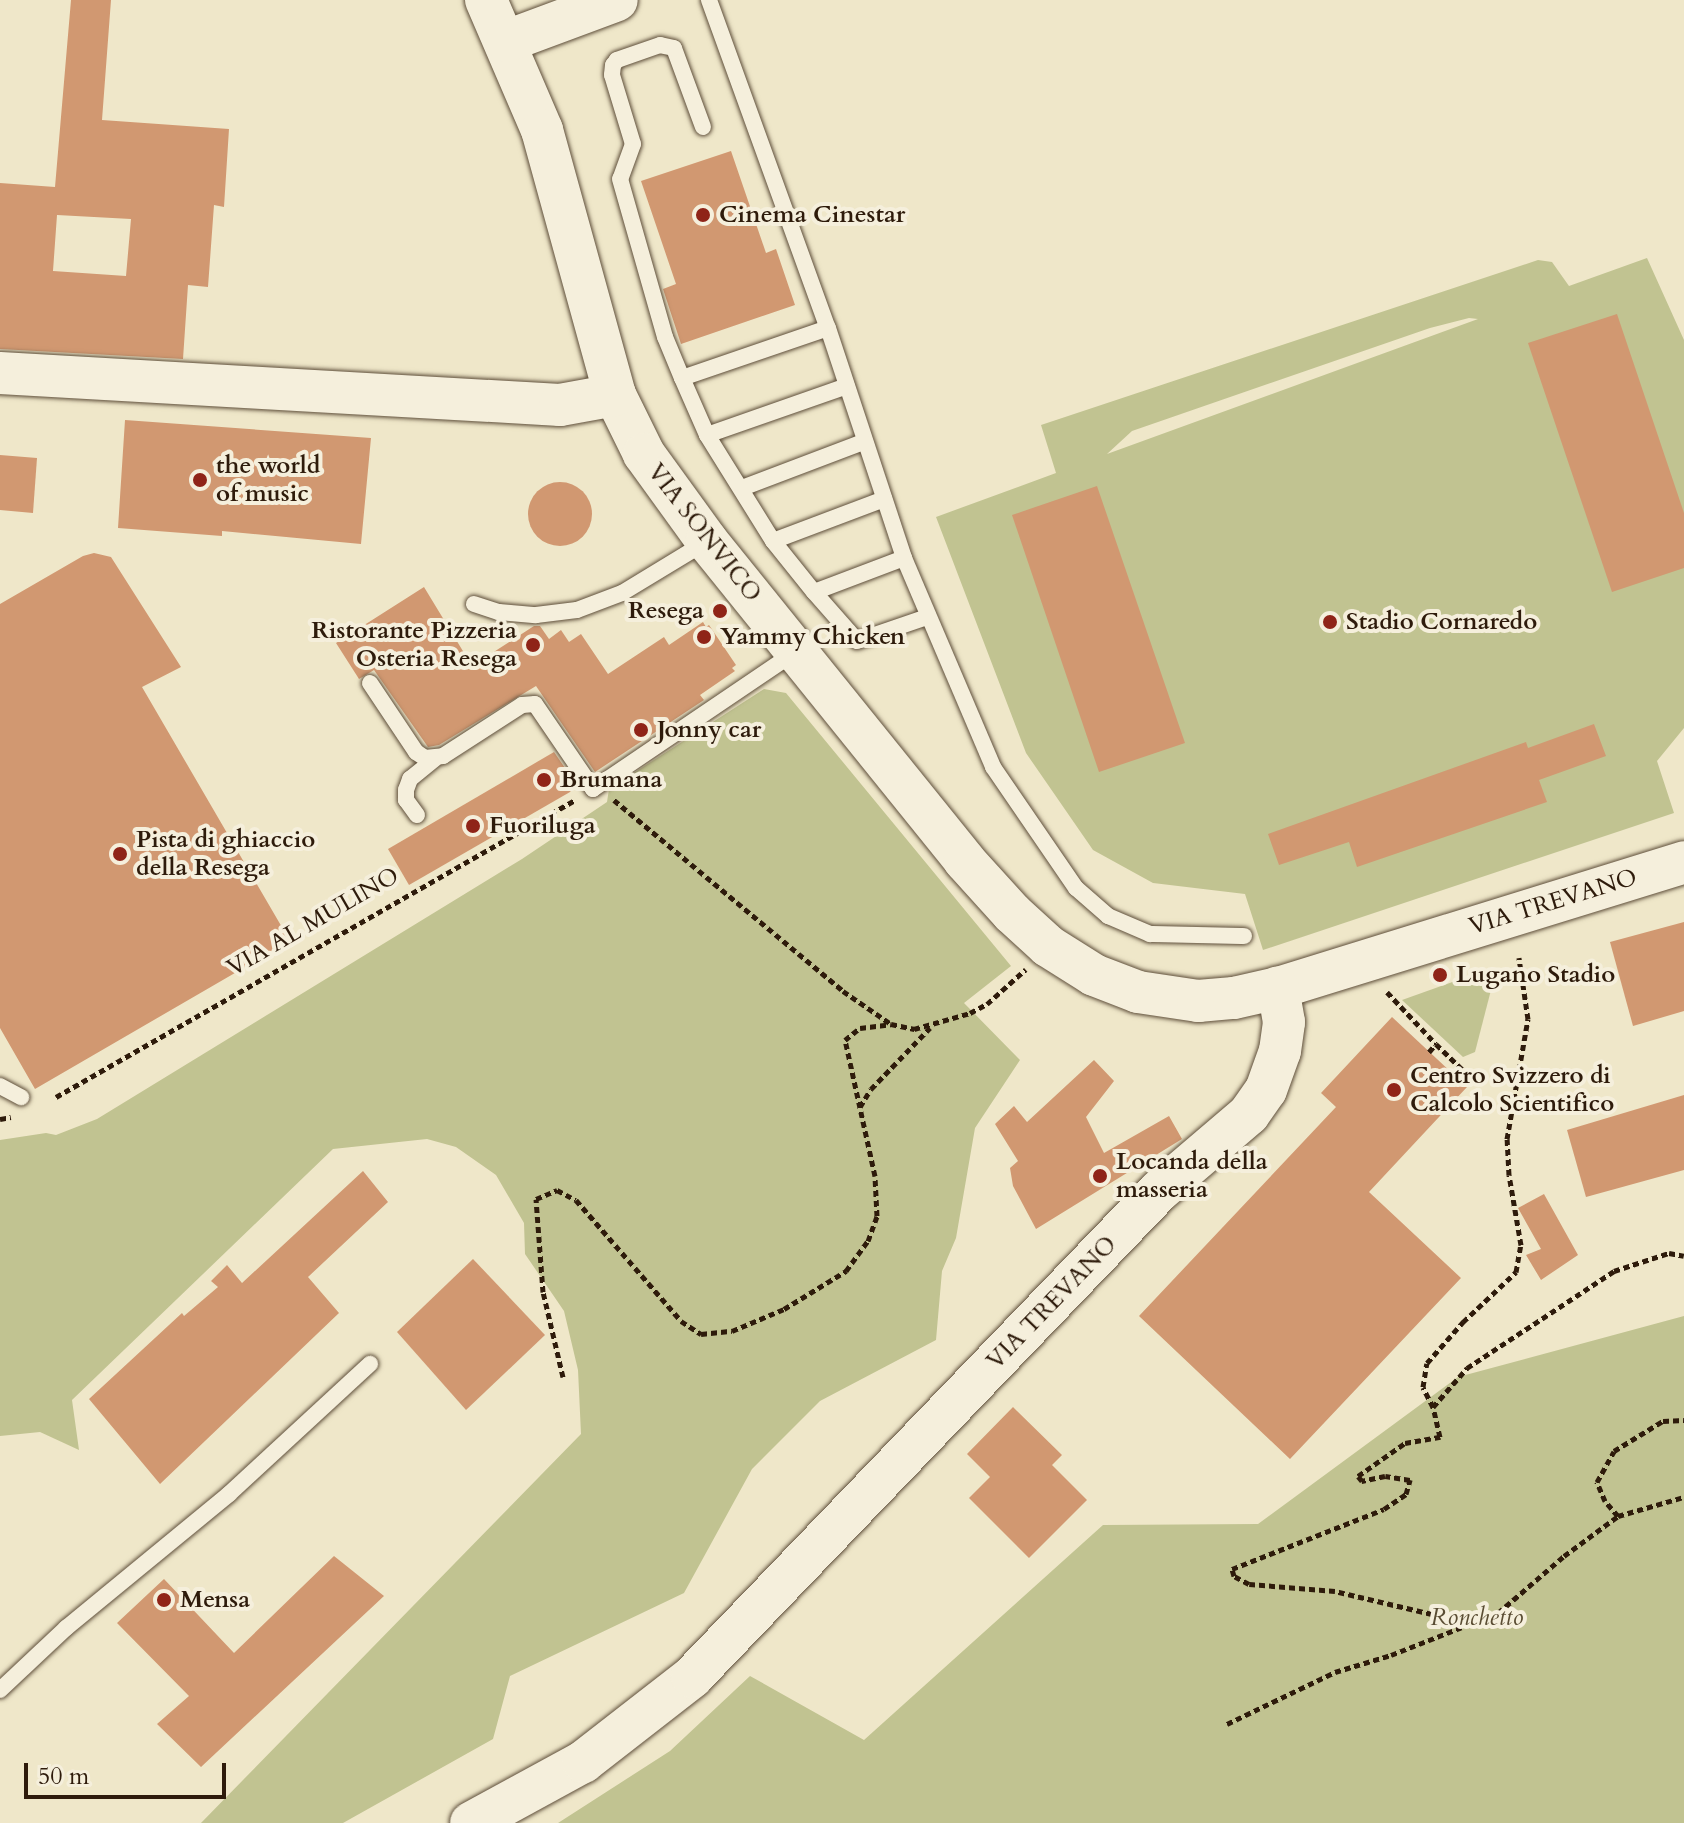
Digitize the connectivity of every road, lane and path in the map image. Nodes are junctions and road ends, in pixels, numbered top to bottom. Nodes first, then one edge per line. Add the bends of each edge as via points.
1 (486, 0) edge
2 (617, 0) edge
3 (709, 0) edge
4 (507, 41) junction
5 (703, 127) dead end
6 (828, 328) junction
7 (0, 373) edge
8 (682, 378) junction
9 (847, 386) junction
10 (615, 395) junction
11 (707, 435) junction
12 (863, 442) junction
13 (742, 488) junction
14 (884, 499) junction
15 (707, 541) junction
16 (773, 541) junction
17 (904, 558) junction
18 (814, 592) junction
19 (474, 604) dead end
20 (927, 617) junction
21 (798, 650) junction
22 (370, 683) dead end
23 (435, 759) junction
24 (596, 788) junction
25 (417, 815) dead end
26 (1684, 862) edge
27 (1244, 936) dead end
28 (1048, 946) junction
29 (1519, 958) dead end
30 (1278, 988) junction
31 (1387, 992) dead end
32 (891, 1024) junction
33 (931, 1027) junction
34 (1436, 1044) junction
35 (1429, 1052) dead end
36 (1479, 1077) dead end
37 (0, 1086) edge
38 (21, 1097) dead end
39 (56, 1097) dead end
40 (860, 1107) junction
41 (1684, 1256) edge
42 (370, 1364) dead end
43 (563, 1377) dead end
44 (1433, 1407) junction
45 (1684, 1420) edge
46 (1684, 1497) edge
47 (1618, 1516) junction
48 (1462, 1628) junction
49 (0, 1690) edge
50 (1227, 1724) dead end
51 (471, 1823) edge

1 - 4 main road, VIA SONVICO
2 - 4 main road
3 - 6 lane
4 - 10 main road, VIA SONVICO via 542,130
5 - 8 lane via 679,54 669,44 613,65 633,144 620,179 665,337
6 - 8 lane
6 - 9 lane
7 - 10 main road via 560,405
8 - 11 lane
9 - 11 lane
9 - 12 lane
10 - 15 main road, VIA SONVICO via 644,454
11 - 13 lane
12 - 13 lane
12 - 14 lane
13 - 16 lane
14 - 16 lane
14 - 17 lane
15 - 19 lane via 622,593 577,610 536,615
15 - 21 main road, VIA SONVICO
16 - 18 lane
17 - 18 lane
17 - 20 lane
18 - 20 lane via 857,641
20 - 27 lane via 993,767 1076,888 1108,916 1150,934
21 - 24 lane
21 - 28 main road, VIA SONVICO via 964,860
22 - 23 lane via 416,752
23 - 24 lane via 522,705 535,704
23 - 25 lane via 410,779 406,790 406,800
24 - 32 path via 843,991
24 - 39 path, VIA AL MULINO
26 - 30 main road, VIA TREVANO
28 - 30 main road, VIA SONVICO via 1094,975 1159,996 1198,1001
28 - 33 path via 987,1004
29 - 44 path via 1528,1019 1507,1139 1521,1245 1516,1272 1427,1363 1423,1387
30 - 51 main road, VIA TREVANO via 1284,1022 1280,1051 1266,1090 1249,1114 1159,1191 692,1677 583,1762
31 - 34 path
32 - 33 path
32 - 40 path via 860,1028 845,1040
33 - 40 path
34 - 35 path
34 - 36 path via 1464,1071
37 - 38 lane
40 - 43 path via 878,1199 868,1241 829,1285 732,1331 701,1334 691,1329 576,1200 557,1190 540,1196 534,1209 543,1292
41 - 44 path via 1669,1253 1614,1271 1467,1368
42 - 49 lane via 229,1494 66,1628
44 - 48 path via 1440,1437 1405,1443 1358,1476 1362,1481 1385,1476 1410,1480 1406,1494 1384,1509 1232,1569 1249,1584 1335,1591 1432,1614
45 - 47 path via 1663,1421 1614,1451 1597,1482
46 - 47 path
47 - 48 path via 1498,1613
48 - 50 path via 1335,1672

